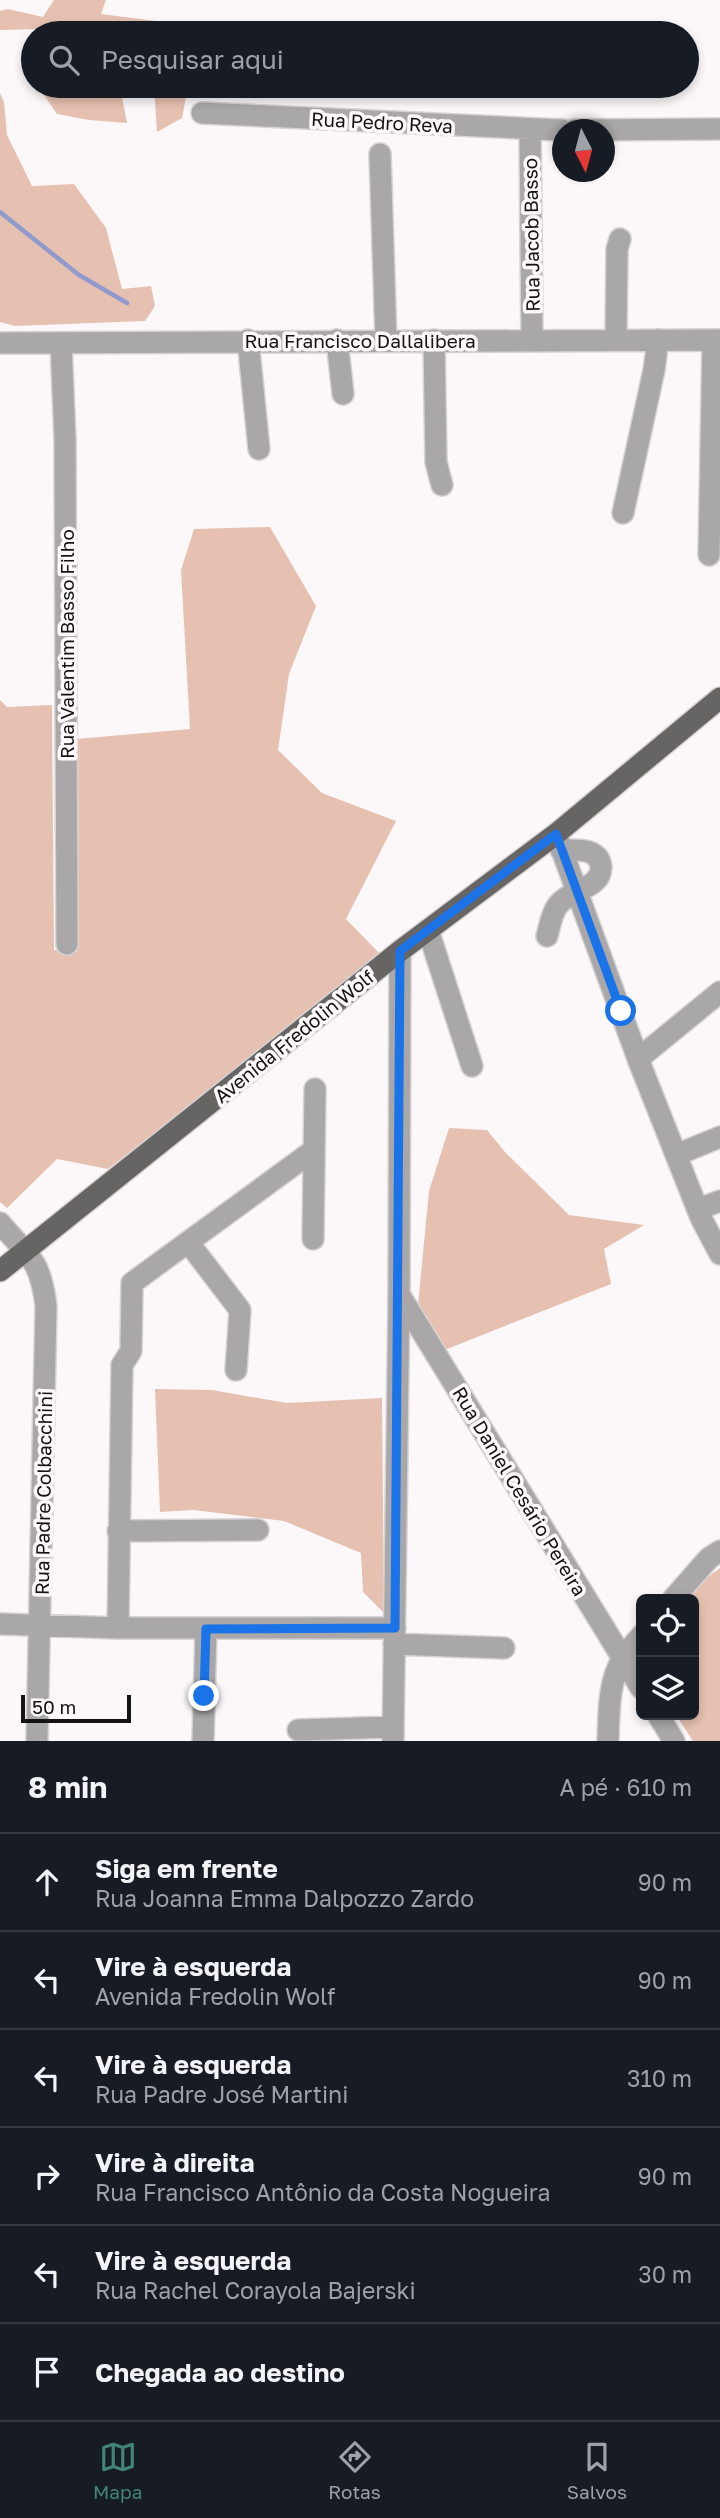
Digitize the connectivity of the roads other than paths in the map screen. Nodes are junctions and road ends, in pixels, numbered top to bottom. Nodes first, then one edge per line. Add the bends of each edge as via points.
1 (202, 113) dead end
2 (720, 129) edge
3 (530, 130) junction
4 (552, 130) edge
5 (615, 130) edge
6 (380, 154) dead end
7 (620, 239) dead end
8 (248, 340) junction
9 (337, 340) junction
10 (386, 340) junction
11 (434, 340) junction
12 (532, 340) junction
13 (616, 340) junction
14 (658, 340) junction
15 (717, 340) edge
16 (0, 342) edge
17 (61, 343) junction
18 (343, 394) dead end
19 (259, 449) dead end
20 (442, 485) dead end
21 (624, 513) dead end
22 (709, 555) dead end
23 (720, 698) edge
24 (558, 842) junction
25 (576, 890) junction
26 (428, 930) junction
27 (547, 936) dead end
28 (66, 944) dead end
29 (400, 951) junction
30 (720, 992) edge
31 (638, 1059) junction
32 (472, 1066) dead end
33 (315, 1088) dead end
34 (720, 1137) edge
35 (314, 1150) junction
36 (676, 1155) junction
37 (720, 1201) edge
38 (698, 1209) junction
39 (0, 1223) edge
40 (313, 1240) dead end
41 (188, 1242) junction
42 (27, 1250) junction
43 (720, 1254) edge
44 (0, 1271) edge
45 (399, 1294) junction
46 (236, 1370) dead end
47 (258, 1530) dead end
48 (118, 1531) junction
49 (720, 1551) edge
50 (678, 1594) edge
51 (41, 1623) junction
52 (0, 1624) edge
53 (118, 1628) junction
54 (206, 1629) junction
55 (394, 1636) junction
56 (636, 1642) edge
57 (504, 1648) dead end
58 (622, 1658) junction
59 (636, 1680) edge
60 (661, 1720) edge
61 (298, 1730) dead end
62 (393, 1734) edge
63 (37, 1741) edge
64 (203, 1741) edge
65 (608, 1741) edge
66 (674, 1741) edge

1 - 3 street, Rua Pedro Reva
2 - 5 street
3 - 4 street, Rua Pedro Reva
3 - 12 street, Rua Jacob Basso
6 - 10 street
7 - 13 street
8 - 9 street, Rua Francisco Dallalibera
8 - 17 street, Rua Francisco Dallalibera
8 - 19 street
9 - 10 street, Rua Francisco Dallalibera
9 - 18 street
10 - 11 street, Rua Francisco Dallalibera
11 - 12 street, Rua Francisco Dallalibera
11 - 20 street via 436,462
12 - 13 street, Rua Francisco Dallalibera
13 - 14 street, Rua Francisco Dallalibera
14 - 15 street, Rua Francisco Dallalibera
14 - 21 street
15 - 22 street
16 - 17 street, Rua Francisco Dallalibera
17 - 28 street, Rua Valentim Basso Filho
23 - 24 main road, Avenida Fredolin Wolf
24 - 25 street
24 - 25 street via 594,854 601,863 595,881
24 - 26 main road, Avenida Fredolin Wolf
25 - 27 street via 554,912
25 - 31 street
26 - 29 main road, Avenida Fredolin Wolf
26 - 32 street
29 - 42 main road, Avenida Fredolin Wolf
29 - 45 street
30 - 31 street
31 - 36 street
33 - 35 street
34 - 36 street
35 - 40 street
35 - 41 street
36 - 38 street
37 - 38 street
38 - 43 street
39 - 42 street, Rua Padre Colbacchini
41 - 46 street via 240,1310
41 - 48 street via 132,1283 131,1351 122,1365
42 - 44 main road, Avenida Fredolin Wolf
42 - 51 street, Rua Padre Colbacchini via 43,1282 46,1306
45 - 55 street
45 - 58 street, Rua Daniel Cesário Pereira
47 - 48 street
48 - 53 street
49 - 50 street
51 - 52 street
51 - 53 street
51 - 63 street, Rua Padre Colbacchini
53 - 54 street
54 - 55 street
54 - 64 street
55 - 57 street
55 - 62 street
56 - 58 street
58 - 59 street, Rua Daniel Cesário Pereira
58 - 65 street via 610,1702
60 - 66 street
61 - 62 street

